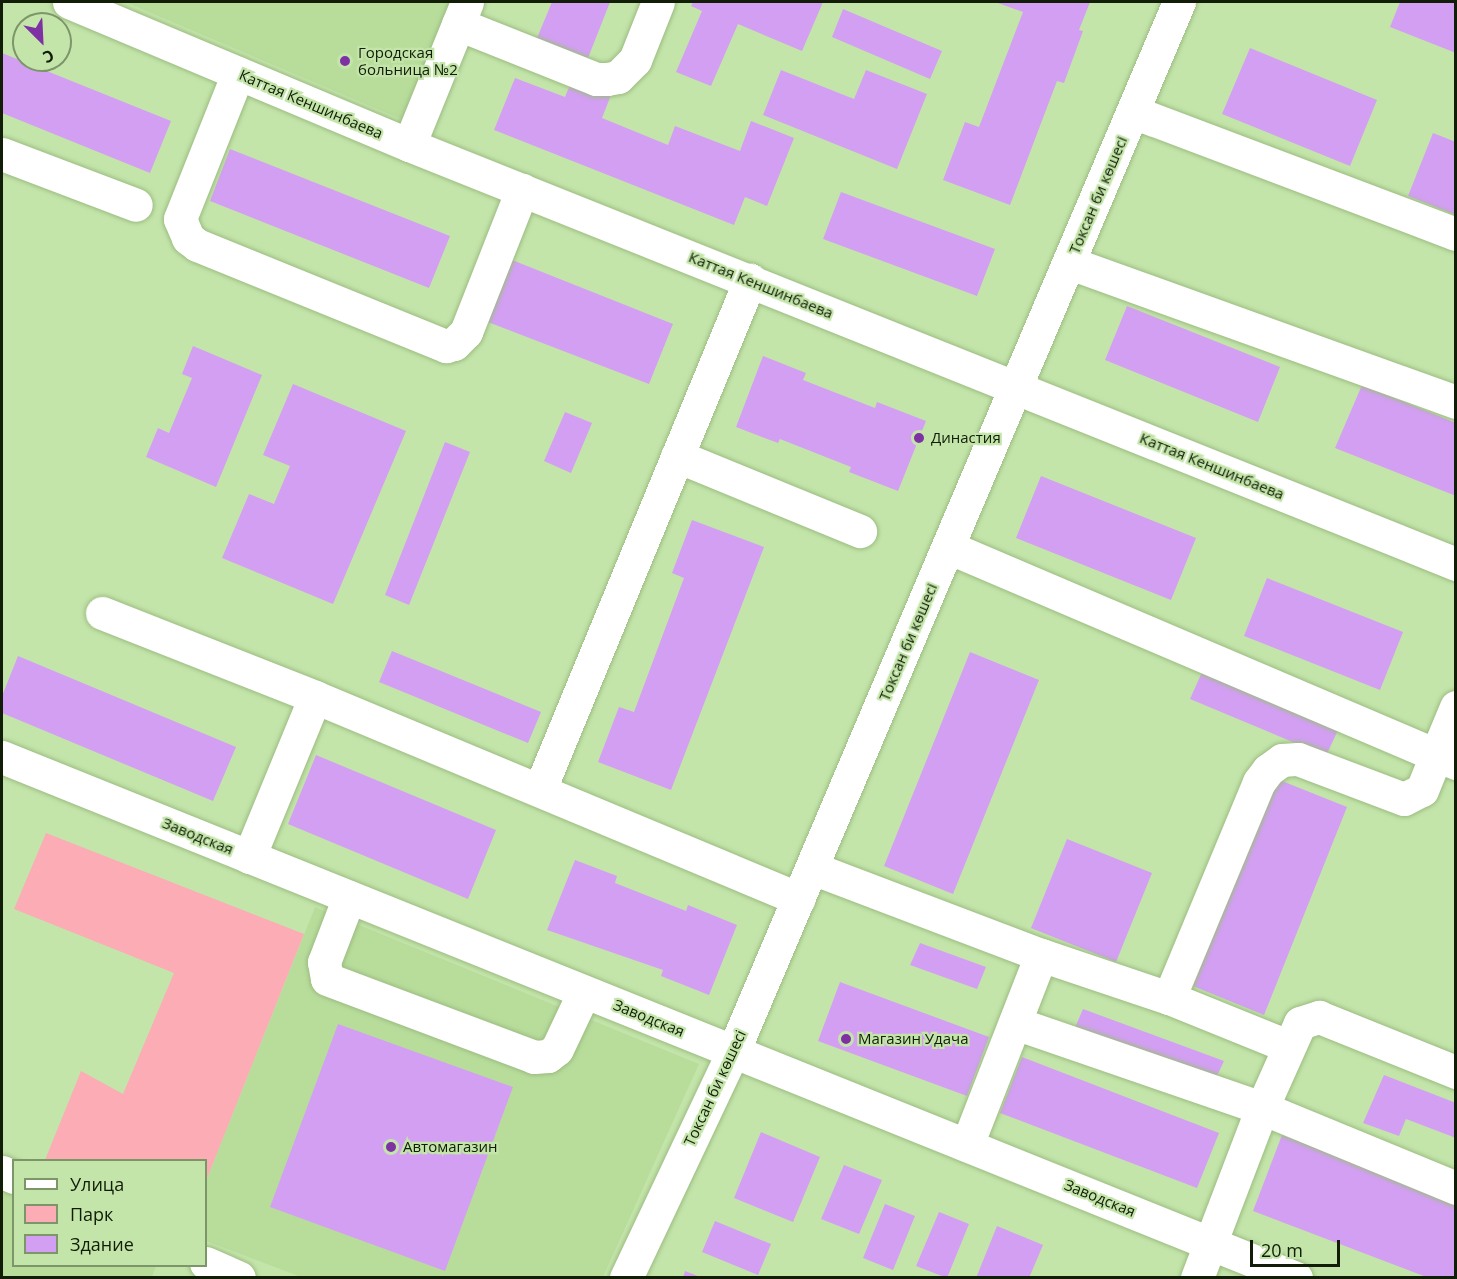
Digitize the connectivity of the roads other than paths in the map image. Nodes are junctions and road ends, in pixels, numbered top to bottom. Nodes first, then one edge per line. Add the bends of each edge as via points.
1 (69, 2) edge
2 (658, 2) edge
3 (1179, 2) edge
4 (463, 13) edge
5 (238, 73) junction
6 (1133, 112) junction
7 (409, 145) junction
8 (2, 154) edge
9 (522, 190) junction
10 (136, 205) dead end
11 (1455, 234) edge
12 (1070, 263) junction
13 (750, 280) junction
14 (1018, 387) junction
15 (1455, 402) edge
16 (677, 456) junction
17 (860, 531) dead end
18 (948, 547) junction
19 (1455, 564) edge
20 (102, 613) dead end
21 (315, 697) junction
22 (1455, 707) edge
23 (2, 757) edge
24 (1446, 759) edge
25 (540, 789) junction
26 (249, 857) junction
27 (812, 868) junction
28 (349, 897) junction
29 (799, 899) junction
30 (1041, 955) junction
31 (584, 992) junction
32 (1169, 998) junction
33 (1015, 1023) junction
34 (1288, 1046) junction
35 (733, 1052) junction
36 (1455, 1072) edge
37 (1262, 1108) junction
38 (967, 1145) junction
39 (1455, 1188) edge
40 (1211, 1242) junction
41 (207, 1263) edge
42 (239, 1278) edge
43 (626, 1278) edge
44 (1197, 1278) edge
45 (1296, 1278) edge

1 - 5 street, Каттая Кеншинбаева
2 - 4 street via 635,60 618,77 607,79 596,79
3 - 6 street, Токсан би көшесі
4 - 7 street
5 - 7 street, Каттая Кеншинбаева
5 - 9 street via 180,219 188,238 197,244 446,346 466,332
6 - 11 street
6 - 12 street, Токсан би көшесі
7 - 9 street, Каттая Кеншинбаева
8 - 10 street
9 - 13 street, Каттая Кеншинбаева
12 - 14 street, Токсан би көшесі
12 - 15 street
13 - 14 street, Каттая Кеншинбаева
13 - 16 street
14 - 18 street, Токсан би көшесі
14 - 19 street, Каттая Кеншинбаева
16 - 17 street
16 - 25 street
18 - 24 street
18 - 27 street, Токсан би көшесі
20 - 21 street
21 - 25 street
21 - 26 street
22 - 24 street
23 - 26 street, Заводская
24 - 32 street via 1422,790 1404,799 1298,759 1282,760 1268,770 1259,782
25 - 29 street
26 - 28 street, Заводская
27 - 29 street, Токсан би көшесі
27 - 30 street
28 - 31 street, Заводская
28 - 31 street via 324,962 327,979 534,1057 548,1056 556,1049
29 - 35 street, Токсан би көшесі
30 - 32 street
30 - 33 street
31 - 35 street, Заводская
32 - 34 street
33 - 37 street
33 - 38 street
34 - 36 street via 1300,1023 1319,1017
34 - 37 street
35 - 38 street, Заводская
35 - 43 street, Токсан би көшесі
37 - 39 street
37 - 40 street
38 - 40 street, Заводская
40 - 44 street
40 - 45 street, Заводская
41 - 42 street

